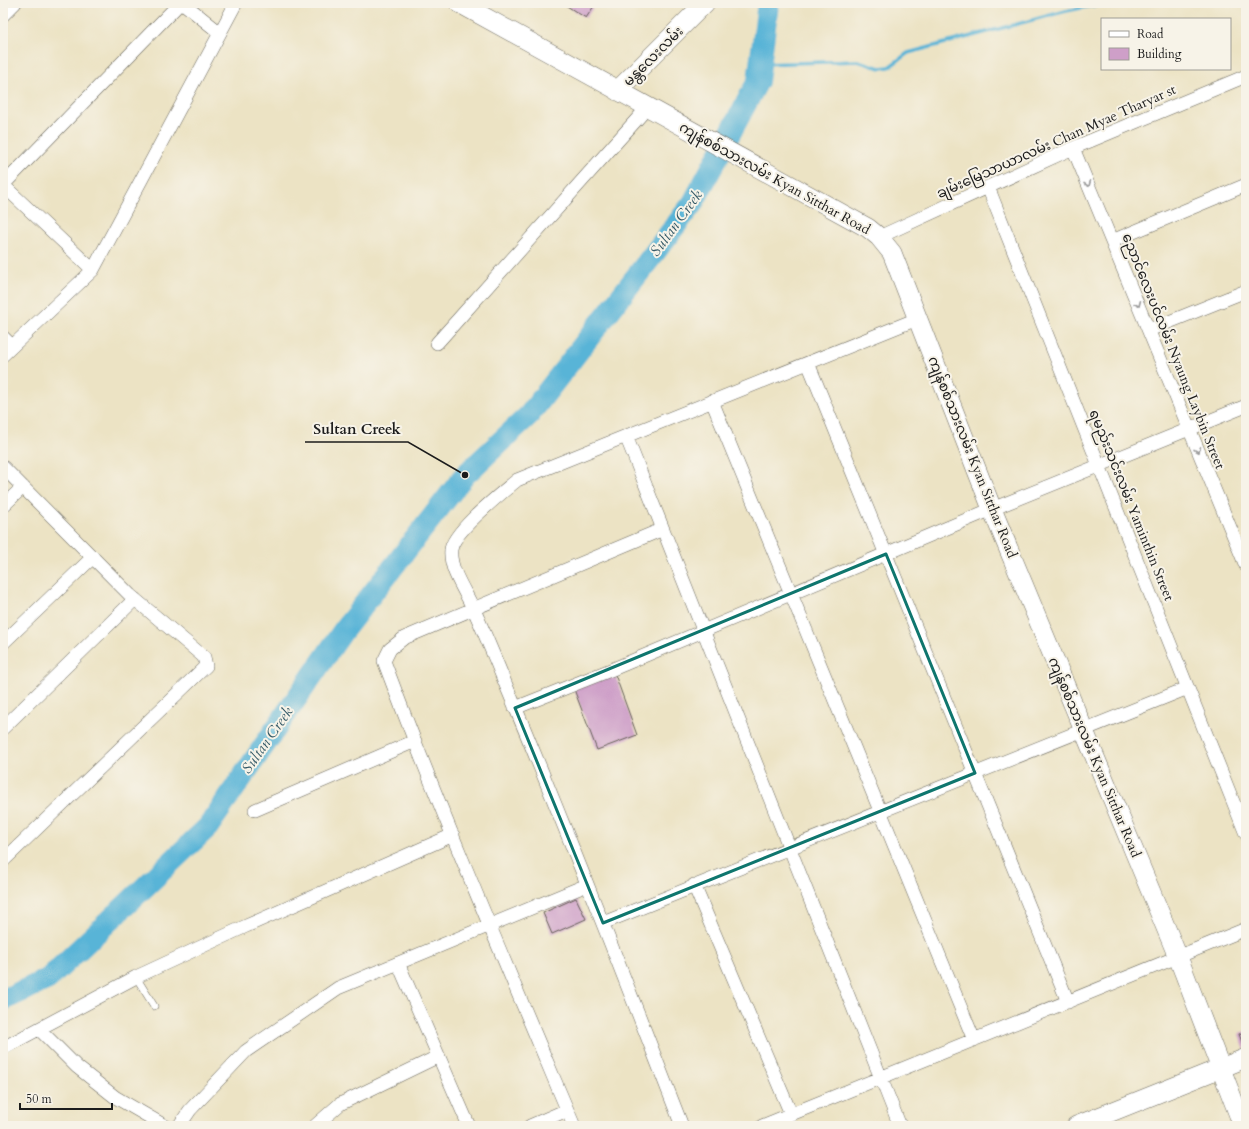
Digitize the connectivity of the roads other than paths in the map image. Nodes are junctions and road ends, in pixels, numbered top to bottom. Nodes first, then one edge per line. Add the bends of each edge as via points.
1 (15, 3) edge
2 (180, 3) edge
3 (183, 3) edge
4 (236, 3) edge
5 (459, 3) edge
6 (705, 3) edge
7 (3, 15) edge
8 (220, 33) junction
9 (1246, 76) edge
10 (617, 91) junction
11 (647, 108) junction
12 (1073, 148) junction
13 (3, 185) edge
14 (1246, 185) edge
15 (988, 187) junction
16 (879, 237) junction
17 (1112, 241) junction
18 (93, 270) junction
19 (1246, 291) edge
20 (917, 319) junction
21 (1148, 330) junction
22 (437, 343) dead end
23 (6, 346) edge
24 (808, 363) junction
25 (712, 401) junction
26 (1246, 406) edge
27 (1189, 429) junction
28 (626, 436) junction
29 (1099, 465) junction
30 (3, 467) edge
31 (22, 486) junction
32 (3, 506) edge
33 (992, 509) junction
34 (663, 530) junction
35 (886, 554) junction
36 (93, 557) junction
37 (1246, 566) edge
38 (791, 593) junction
39 (135, 599) junction
40 (474, 609) junction
41 (703, 630) junction
42 (3, 643) edge
43 (1188, 688) junction
44 (515, 708) junction
45 (3, 728) edge
46 (1083, 730) junction
47 (415, 741) junction
48 (975, 773) junction
49 (255, 810) dead end
50 (880, 811) junction
51 (1245, 829) edge
52 (453, 835) junction
53 (789, 847) junction
54 (3, 861) edge
55 (587, 885) junction
56 (694, 885) junction
57 (603, 922) junction
58 (489, 925) junction
59 (1246, 929) edge
60 (1178, 956) junction
61 (398, 963) junction
62 (136, 977) junction
63 (1068, 1002) junction
64 (154, 1006) dead end
65 (39, 1029) junction
66 (974, 1040) junction
67 (3, 1048) edge
68 (437, 1057) junction
69 (1246, 1058) edge
70 (1222, 1068) junction
71 (881, 1078) junction
72 (568, 1110) junction
73 (791, 1114) junction
74 (165, 1126) edge
75 (179, 1126) edge
76 (315, 1126) edge
77 (469, 1126) edge
78 (530, 1126) edge
79 (574, 1126) edge
80 (682, 1126) edge
81 (762, 1126) edge
82 (900, 1126) edge
83 (1076, 1126) edge
84 (1244, 1126) edge

1 - 7 street
2 - 13 street
3 - 8 street
4 - 8 street
5 - 10 main road, ကျန်စစ်သားလမ်း Kyan Sitthar Road
6 - 10 main road, မန္တလေးလမ်း
8 - 18 street
9 - 12 street, ချမ်းမြေသာယာလမ်း Chan Myae Tharyar st
10 - 11 main road, ကျန်စစ်သားလမ်း Kyan Sitthar Road
11 - 16 main road, ကျန်စစ်သားလမ်း Kyan Sitthar Road via 868,228
11 - 22 street
12 - 15 street, ချမ်းမြေသာယာလမ်း Chan Myae Tharyar st
12 -> 17 street, ညောင်လေးပင်လမ်း Nyaung Laybin Street
13 - 18 street
14 - 17 street
15 - 16 street, ချမ်းမြေသာယာလမ်း Chan Myae Tharyar st
15 - 29 street, ရမည်းသင်းလမ်း Yaminthin Street
16 - 20 main road, ကျန်စစ်သားလမ်း Kyan Sitthar Road via 892,253
17 -> 21 street, ညောင်လေးပင်လမ်း Nyaung Laybin Street
18 - 23 street
19 - 21 street
20 - 24 street
20 - 33 main road, ကျန်စစ်သားလမ်း Kyan Sitthar Road
21 - 27 street, ညောင်လေးပင်လမ်း Nyaung Laybin Street
24 - 25 street
24 - 35 street
25 - 28 street
25 - 38 street
26 - 27 street
27 - 29 street
27 -> 37 street, ညောင်လေးပင်လမ်း Nyaung Laybin Street
28 - 34 street
28 - 40 street via 517,480 484,508 458,535 450,548 453,564
29 - 33 street
29 - 43 street, ရမည်းသင်းလမ်း Yaminthin Street
30 - 31 street
31 - 32 street
31 - 36 street
33 - 35 street
33 - 46 main road, ကျန်စစ်သားလမ်း Kyan Sitthar Road
34 - 40 street
34 - 41 street
35 - 38 street
35 - 48 street
36 - 39 street
36 - 42 street
38 - 41 street
38 - 50 street
39 - 45 street
39 - 54 street via 204,657 206,666
40 - 44 street
40 - 47 street via 404,638 390,649 384,661
41 - 44 street
41 - 53 street
43 - 46 street
43 - 51 street, ရမည်းသင်းလမ်း Yaminthin Street
44 - 55 street
46 - 48 street
46 - 60 main road, ကျန်စစ်သားလမ်း Kyan Sitthar Road
47 - 49 street
47 - 52 street
48 - 50 street
48 - 63 street
50 - 53 street
50 - 66 street
52 - 58 street
52 - 62 street
53 - 56 street
53 - 71 street
55 - 57 street
55 - 58 street
56 - 57 street
56 - 73 street
57 - 80 street
58 - 61 street
58 - 72 street
59 - 60 street
60 - 63 street
60 - 70 main road, ကျန်စစ်သားလမ်း Kyan Sitthar Road
61 - 68 street
61 - 75 street via 338,988 246,1051 190,1110
62 - 64 lane
62 - 65 street
63 - 66 street
65 - 67 street
65 - 74 street via 77,1067 114,1097
66 - 71 street
68 - 76 street via 340,1104
68 - 77 street
69 - 70 main road
70 - 83 main road
70 - 84 main road, ကျန်စစ်သားလမ်း Kyan Sitthar Road
71 - 73 street
71 - 82 street
72 - 78 street
72 - 79 street
73 - 81 street

